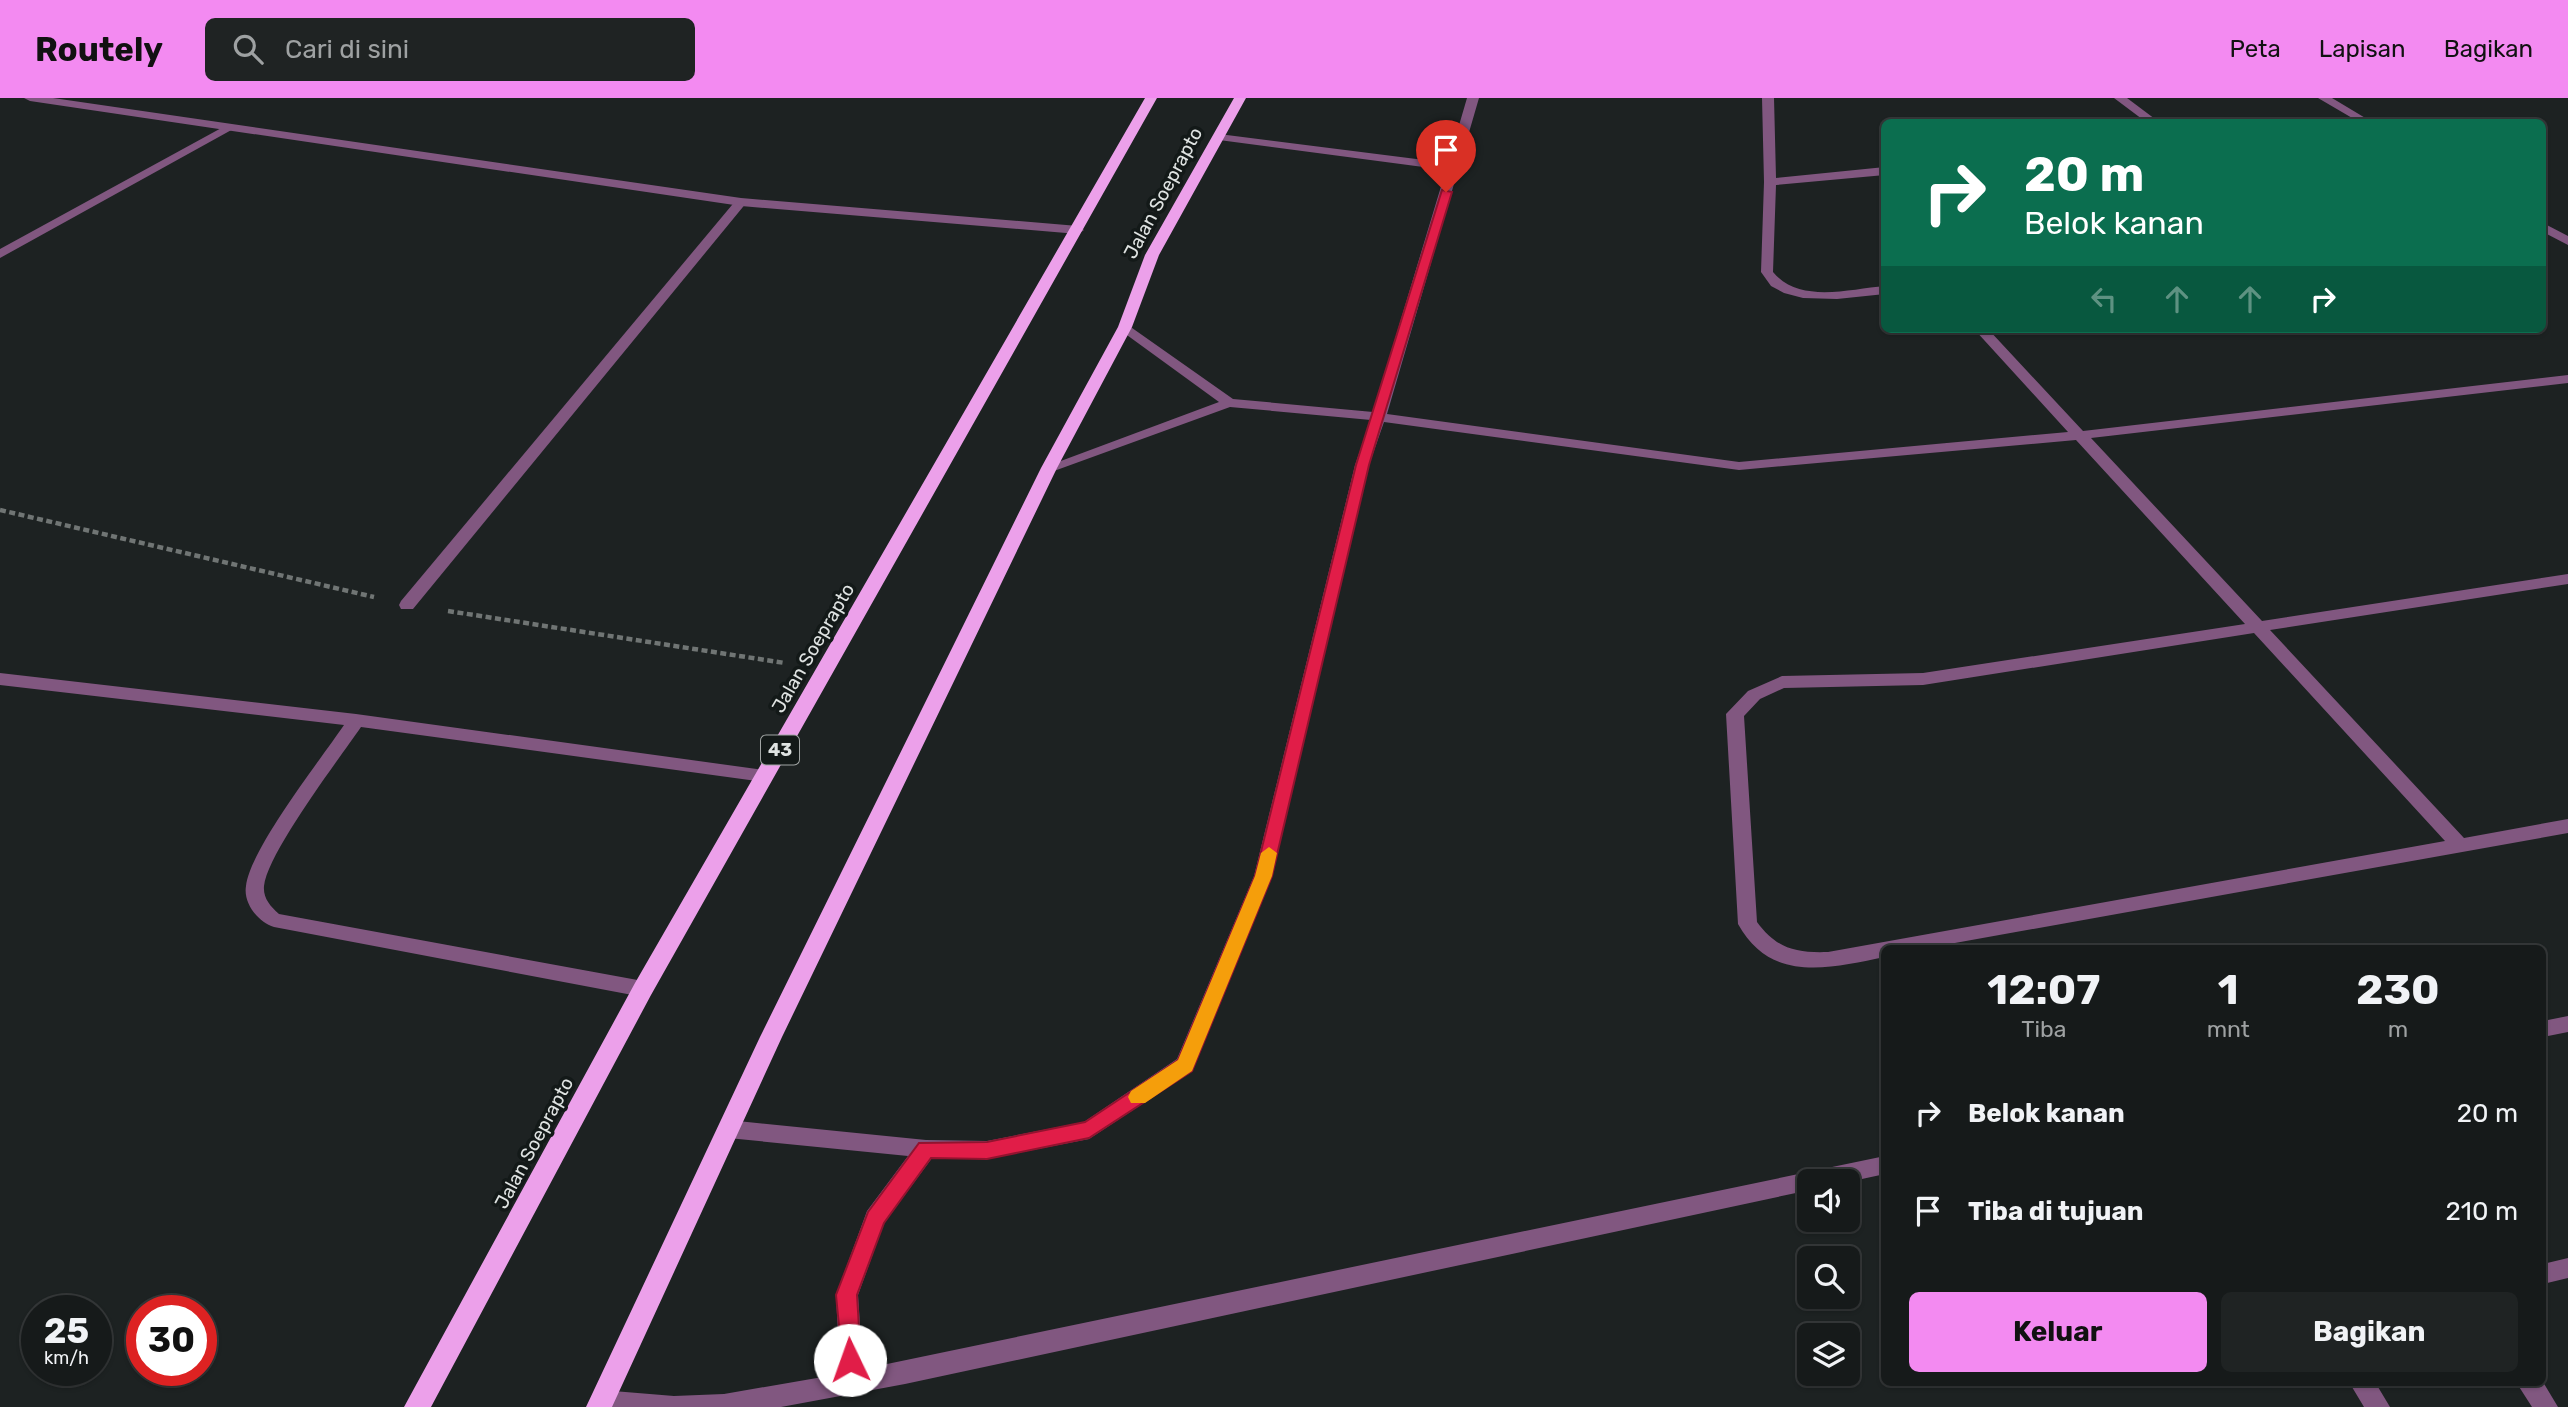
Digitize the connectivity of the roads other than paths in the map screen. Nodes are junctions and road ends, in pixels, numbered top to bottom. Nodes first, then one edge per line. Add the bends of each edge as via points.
1 (30, 98) edge
2 (1151, 98) edge
3 (1240, 98) edge
4 (1473, 98) edge
5 (1768, 98) edge
6 (2120, 98) edge
7 (2324, 98) edge
8 (2149, 119) edge
9 (2361, 119) edge
10 (229, 128) junction
11 (1219, 137) junction
12 (1454, 167) junction
13 (1881, 171) edge
14 (1770, 182) junction
15 (741, 202) junction
16 (2546, 229) edge
17 (1078, 230) junction
18 (2568, 241) edge
19 (0, 254) edge
20 (1881, 290) edge
21 (1125, 327) junction
22 (1985, 333) edge
23 (2568, 379) edge
24 (1229, 402) junction
25 (1379, 417) junction
26 (2082, 435) junction
27 (1049, 468) junction
28 (2568, 579) edge
29 (407, 605) dead end
30 (2254, 627) junction
31 (0, 679) edge
32 (356, 720) junction
33 (764, 776) junction
34 (2568, 825) edge
35 (2458, 843) junction
36 (1908, 945) edge
37 (1881, 950) edge
38 (643, 989) junction
39 (2568, 1024) edge
40 (2546, 1028) edge
41 (728, 1129) junction
42 (926, 1149) junction
43 (1881, 1167) edge
44 (2568, 1268) edge
45 (2546, 1273) edge
46 (852, 1382) junction
47 (2364, 1386) edge
48 (2531, 1386) edge
49 (600, 1405) edge
50 (417, 1407) edge
51 (675, 1407) edge
52 (2378, 1407) edge
53 (2546, 1407) edge

1 - 10 street
2 - 17 highway, Jalan Soeprapto / 43
3 - 11 highway, Jalan Soeprapto
4 - 12 street
5 - 14 street
6 - 8 street
7 - 9 street
10 - 15 street
10 - 19 street
11 - 12 street
11 - 21 highway, Jalan Soeprapto via 1152,255
12 - 25 street
13 - 14 street
14 - 20 street via 1767,272 1771,281 1808,295
15 - 17 street
15 - 29 street
16 - 18 street
17 - 33 highway, Jalan Soeprapto / 43
21 - 24 street
21 - 27 highway, Jalan Soeprapto
22 - 26 street
23 - 26 street
24 - 25 street
24 - 27 street
25 - 26 street via 1739,466
25 - 42 street via 1362,465 1263,876 1185,1065 1089,1129 987,1150
26 - 30 street
27 - 41 highway, Jalan Soeprapto
28 - 30 street
30 - 35 street
30 - 37 street via 1923,679 1782,682 1742,704 1735,714 1748,923 1755,936 1769,950 1813,962
31 - 32 street
32 - 33 street
32 - 38 street via 267,856 255,881 262,911 274,920
33 - 38 highway, Jalan Soeprapto / 43
34 - 35 street
35 - 36 street
38 - 50 highway, Jalan Soeprapto / 43
39 - 40 street
41 - 42 street
41 - 49 highway, Jalan Soeprapto
42 - 46 street via 876,1218 846,1295
43 - 46 street
44 - 45 street
46 - 51 street via 724,1406
47 - 52 street
48 - 53 street
49 - 51 street

